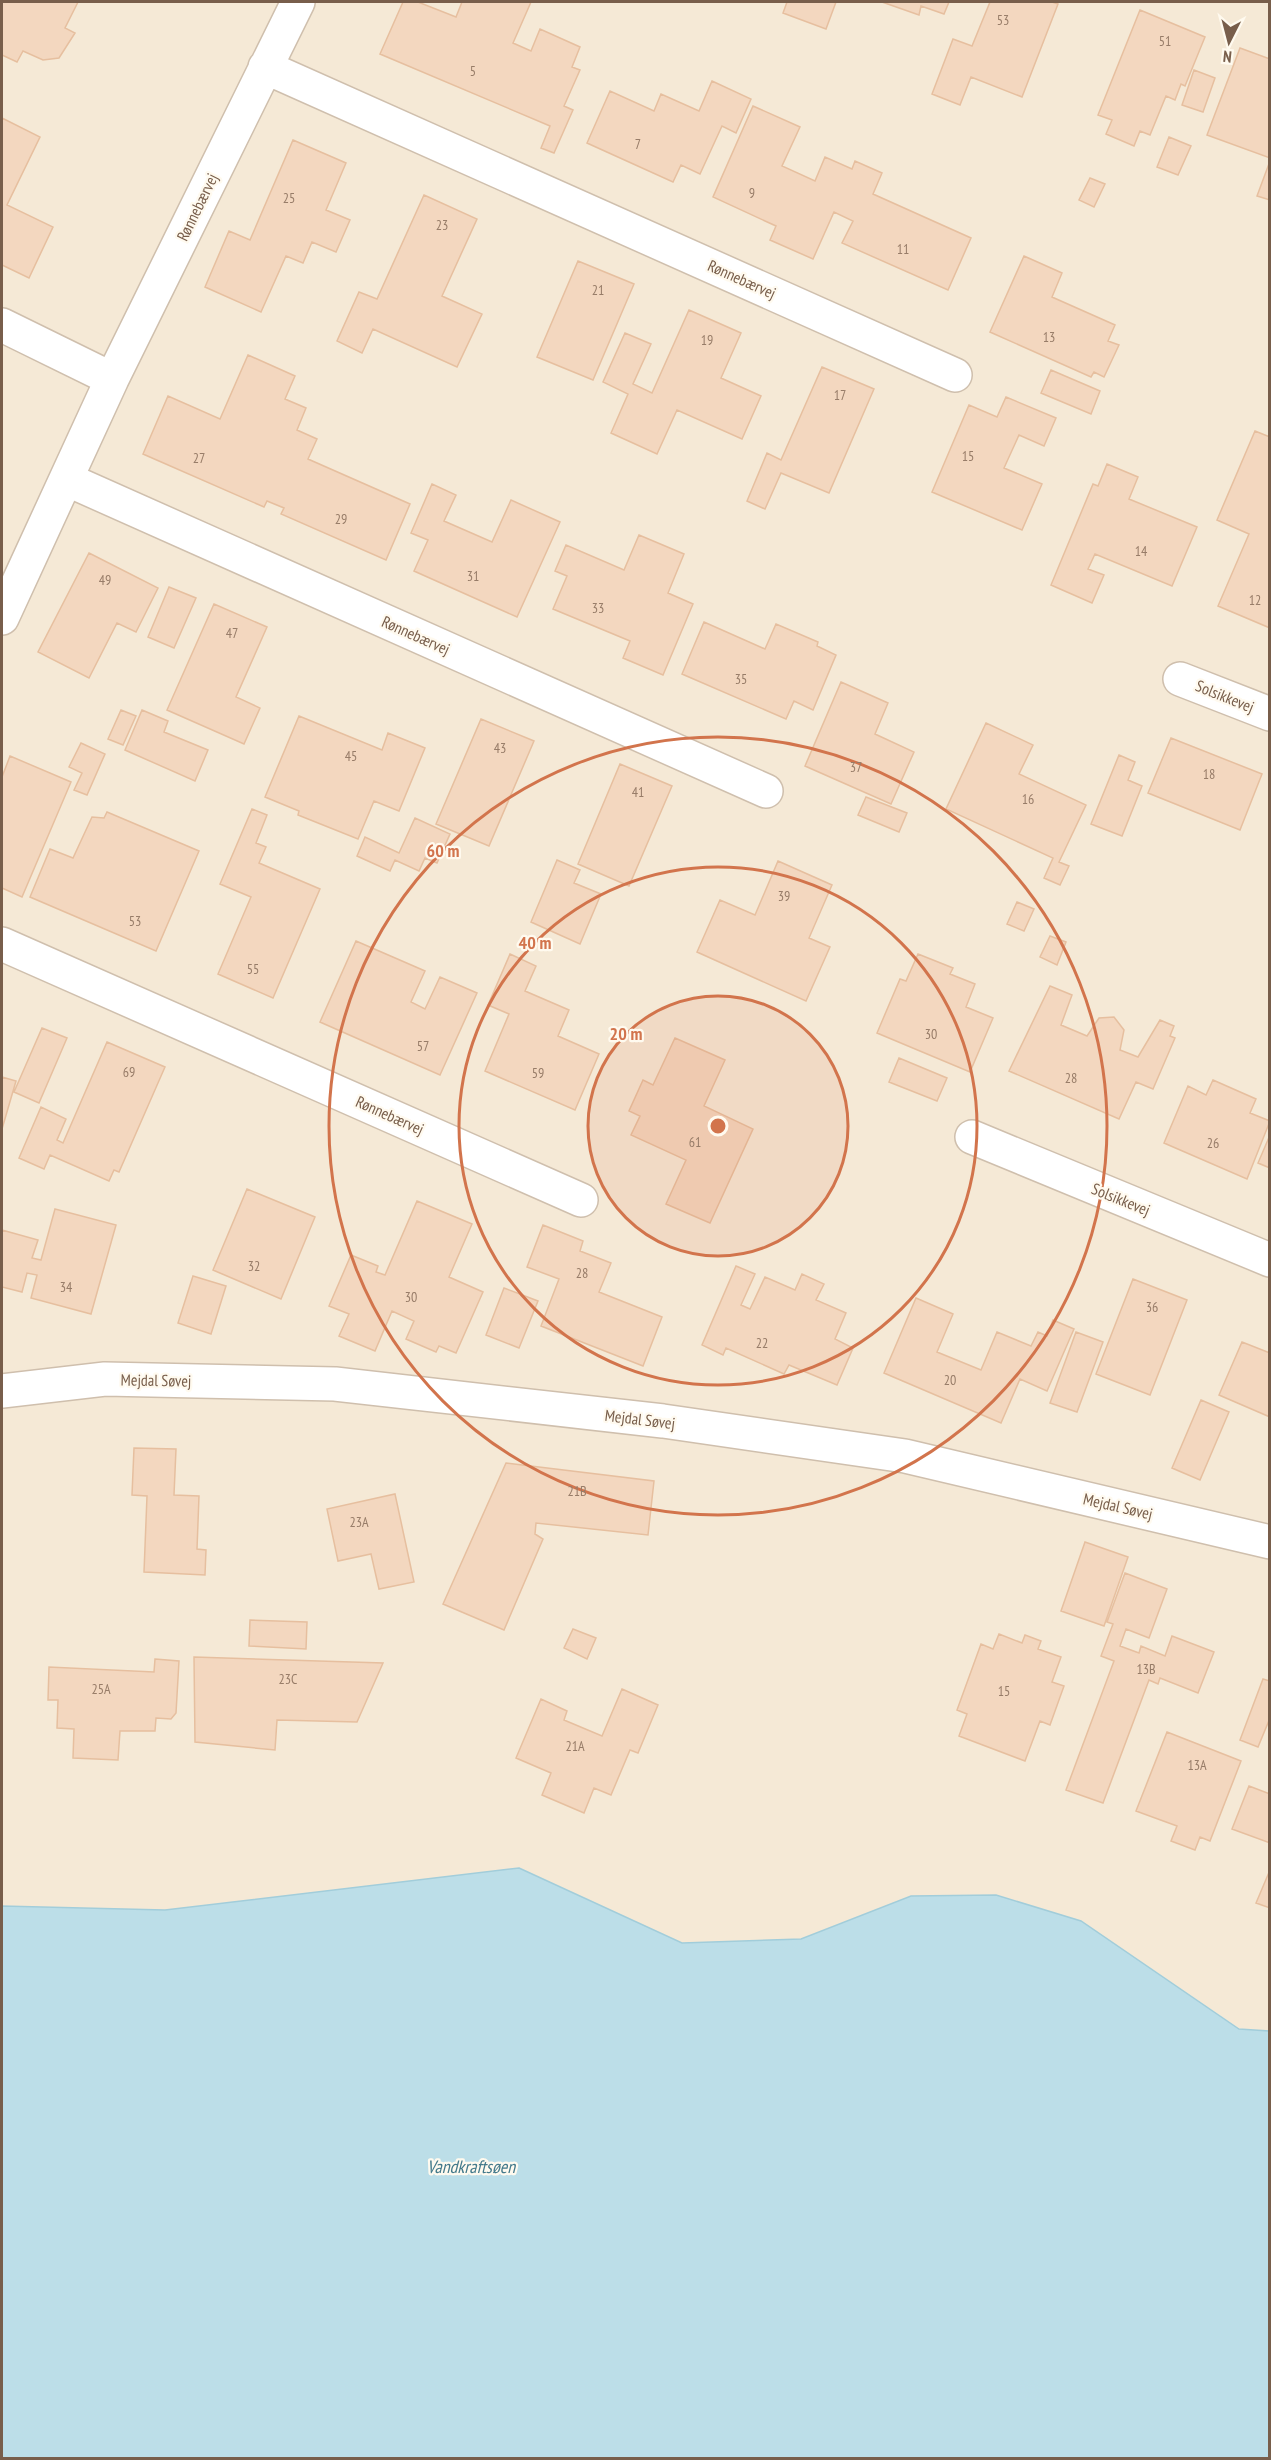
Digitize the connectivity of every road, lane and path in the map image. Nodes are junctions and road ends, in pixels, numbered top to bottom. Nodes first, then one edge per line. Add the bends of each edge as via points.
1 (298, 2) edge
2 (266, 67) junction
3 (2, 325) edge
4 (955, 375) dead end
5 (112, 379) junction
6 (66, 479) junction
7 (2, 618) edge
8 (1180, 679) dead end
9 (1269, 714) edge
10 (766, 790) dead end
11 (2, 944) edge
12 (972, 1137) dead end
13 (581, 1200) dead end
14 (1269, 1260) edge
15 (2, 1391) edge
16 (1269, 1542) edge

1 - 2 street, Rønnebærvej
2 - 4 street, Rønnebærvej
2 - 5 street, Rønnebærvej
3 - 5 street
5 - 6 street, Rønnebærvej
6 - 7 street, Rønnebærvej
6 - 10 street, Rønnebærvej
8 - 9 street, Solsikkevej
11 - 13 street, Rønnebærvej
12 - 14 street, Solsikkevej
15 - 16 street, Mejdal Søvej via 105,1379 335,1384 663,1422 905,1456

